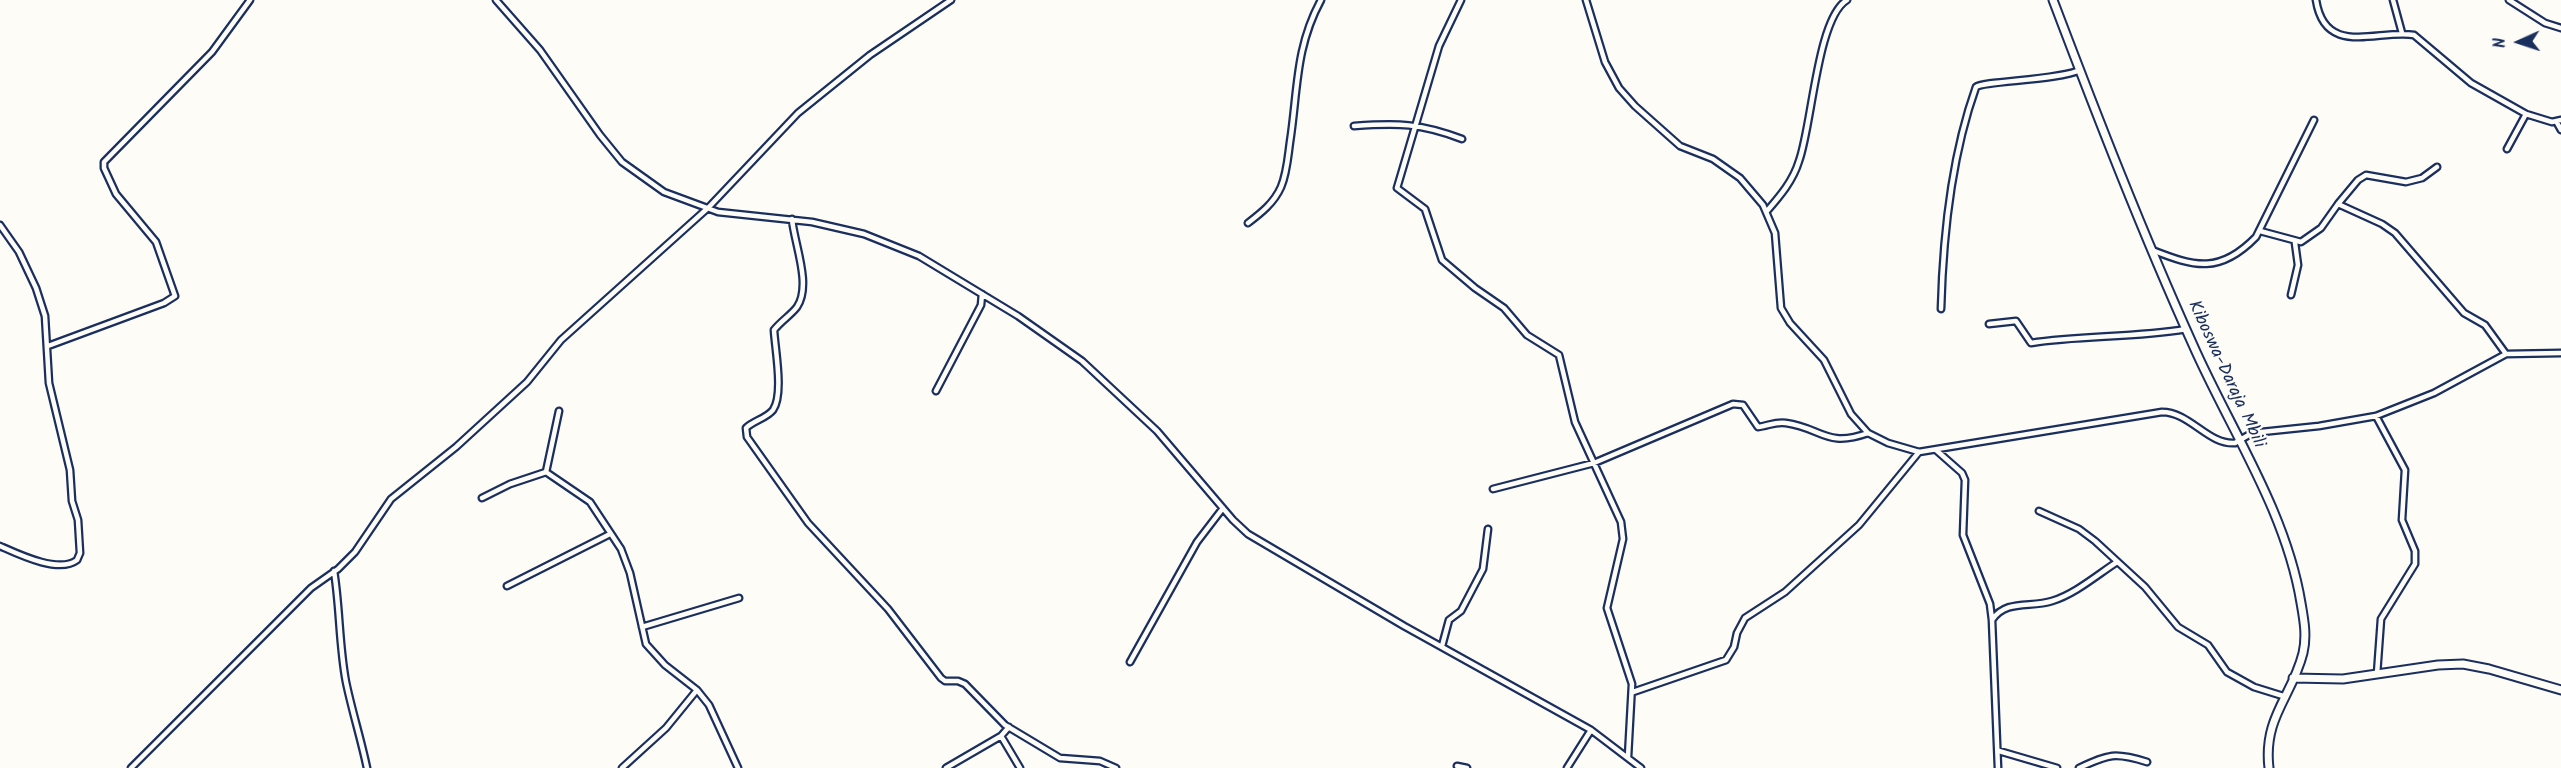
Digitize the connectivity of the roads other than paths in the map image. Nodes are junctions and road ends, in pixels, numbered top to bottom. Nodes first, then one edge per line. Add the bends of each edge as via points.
1 (250, 0) edge
2 (496, 0) edge
3 (951, 0) edge
4 (1321, 0) edge
5 (1461, 0) edge
6 (1586, 0) edge
7 (1847, 0) edge
8 (2053, 0) edge
9 (2316, 0) edge
10 (2393, 0) edge
11 (2509, 0) edge
12 (2561, 28) edge
13 (2402, 33) junction
14 (2080, 70) junction
15 (2526, 114) junction
16 (2314, 120) dead end
17 (2559, 121) edge
18 (1354, 126) dead end
19 (1415, 126) junction
20 (2561, 130) edge
21 (1462, 139) dead end
22 (2507, 149) dead end
23 (2437, 167) dead end
24 (2338, 204) junction
25 (709, 207) junction
26 (1767, 212) junction
27 (792, 219) junction
28 (1248, 224) dead end
29 (0, 225) edge
30 (2260, 231) junction
31 (2295, 243) junction
32 (2152, 250) junction
33 (982, 294) junction
34 (2291, 295) dead end
35 (1941, 309) dead end
36 (1989, 324) dead end
37 (2186, 329) junction
38 (48, 346) junction
39 (2561, 353) edge
40 (2505, 354) junction
41 (936, 391) dead end
42 (559, 411) dead end
43 (2376, 416) junction
44 (1868, 433) junction
45 (2239, 441) junction
46 (1936, 450) junction
47 (1919, 452) junction
48 (1594, 463) junction
49 (546, 472) junction
50 (1493, 489) dead end
51 (482, 498) dead end
52 (1223, 508) junction
53 (2039, 511) dead end
54 (1488, 529) dead end
55 (610, 534) junction
56 (0, 546) edge
57 (2117, 562) junction
58 (334, 571) junction
59 (507, 586) dead end
60 (739, 598) dead end
61 (1992, 620) junction
62 (642, 627) junction
63 (1442, 646) junction
64 (1130, 662) dead end
65 (2377, 674) junction
66 (2293, 678) junction
67 (697, 690) junction
68 (2561, 690) edge
69 (1633, 692) junction
70 (2283, 696) junction
71 (1009, 727) junction
72 (1591, 730) junction
73 (1001, 736) junction
74 (1999, 752) junction
75 (1630, 759) junction
76 (2147, 762) dead end
77 (1457, 766) dead end
78 (131, 768) edge
79 (367, 768) edge
80 (622, 768) edge
81 (738, 768) edge
82 (946, 768) edge
83 (1020, 768) edge
84 (1116, 768) edge
85 (1467, 768) edge
86 (1567, 768) edge
87 (1630, 768) edge
88 (1641, 768) edge
89 (1998, 768) edge
90 (2057, 768) edge
91 (2079, 768) edge
92 (2269, 768) edge

1 - 38 street via 212,52 104,162 116,194 156,243 175,296
2 - 25 street via 540,50 622,162 664,192
3 - 25 street via 821,92
4 - 28 street via 1302,45 1281,186 1269,207
5 - 19 street via 1439,46
6 - 26 street via 1605,62 1619,88 1680,146 1713,159 1740,178
7 - 26 street via 1836,12 1819,63 1799,163 1789,184
8 - 14 main road, Kiboswa-Daraja Mbili
9 - 13 street via 2321,18 2344,36 2357,39
10 - 13 street
11 - 12 street
13 - 15 street via 2422,39 2460,76
14 - 32 main road, Kiboswa-Daraja Mbili
14 - 35 street via 1976,87 1952,184
15 - 17 street
15 - 22 street
16 - 30 street
17 - 20 street
18 - 19 street
19 - 21 street via 1428,126
19 - 48 street via 1397,188 1425,209 1442,260 1504,308 1527,335 1559,355 1575,422
23 - 24 street via 2422,178 2406,182 2366,176
24 - 31 street via 2321,228 2307,240
24 - 40 street via 2395,233 2464,313 2485,325
25 - 27 street via 718,212
25 - 58 street via 561,340 527,382 391,499 361,545
26 - 44 street via 1775,233 1779,300 1784,316 1824,360 1851,414
27 - 33 street via 882,240 919,256
27 - 71 street via 802,293 797,307 774,330 778,376 775,404 772,411 746,428 747,437 808,523 888,609 940,678 965,684
29 - 38 street via 19,252 36,288 45,316
30 - 31 street
30 - 32 street via 2245,248 2199,265
31 - 34 street via 2298,265
32 - 37 main road, Kiboswa-Daraja Mbili
33 - 41 street via 981,305
33 - 52 street via 1082,361 1157,431
36 - 37 street via 2016,321 2031,343 2061,338 2145,336
37 - 45 main road, Kiboswa-Daraja Mbili
38 - 56 street via 49,383 70,470 80,553 68,565 46,563
39 - 40 street
40 - 43 street via 2434,393
42 - 49 street
43 - 45 street via 2252,433
43 - 65 street via 2405,470 2402,520 2416,556 2415,564 2381,619
44 - 47 street
44 - 48 street via 1843,440 1785,422 1758,427 1743,405 1733,404
45 - 46 street via 2230,444 2181,415 2162,412
45 - 66 main road, Kiboswa-Daraja Mbili via 2283,532 2294,569 2305,629
46 - 47 street
46 - 61 street via 1965,480 1964,535 1990,604
47 - 69 street via 1859,525 1785,592 1745,618 1726,660
48 - 50 street
48 - 69 street via 1621,522 1623,540 1607,608
49 - 51 street
49 - 55 street via 590,502
52 - 63 street via 1248,534
52 - 64 street via 1197,542
53 - 57 street via 2079,529
54 - 63 street via 1483,569 1461,611 1449,620
55 - 59 street
55 - 62 street via 630,573
57 - 61 street via 2053,601 2007,606
57 - 70 street via 2145,587 2178,627 2208,645 2227,672 2254,687
58 - 78 street via 310,588
58 - 79 street via 346,682
60 - 62 street
61 - 74 street
62 - 67 street via 646,644 654,655
63 - 72 street
65 - 66 main road via 2319,681
65 - 68 main road via 2463,664
66 - 70 main road, Kiboswa-Daraja Mbili
67 - 80 street via 666,728
67 - 81 street via 709,705
69 - 75 street
70 - 92 main road, Kiboswa-Daraja Mbili via 2269,732
71 - 73 street
71 - 84 street via 1060,758 1100,761
72 - 75 street
72 - 86 street
73 - 82 street
73 - 83 street
74 - 89 street
74 - 90 street
75 - 87 street
75 - 88 street
76 - 91 street via 2110,754
77 - 85 street

